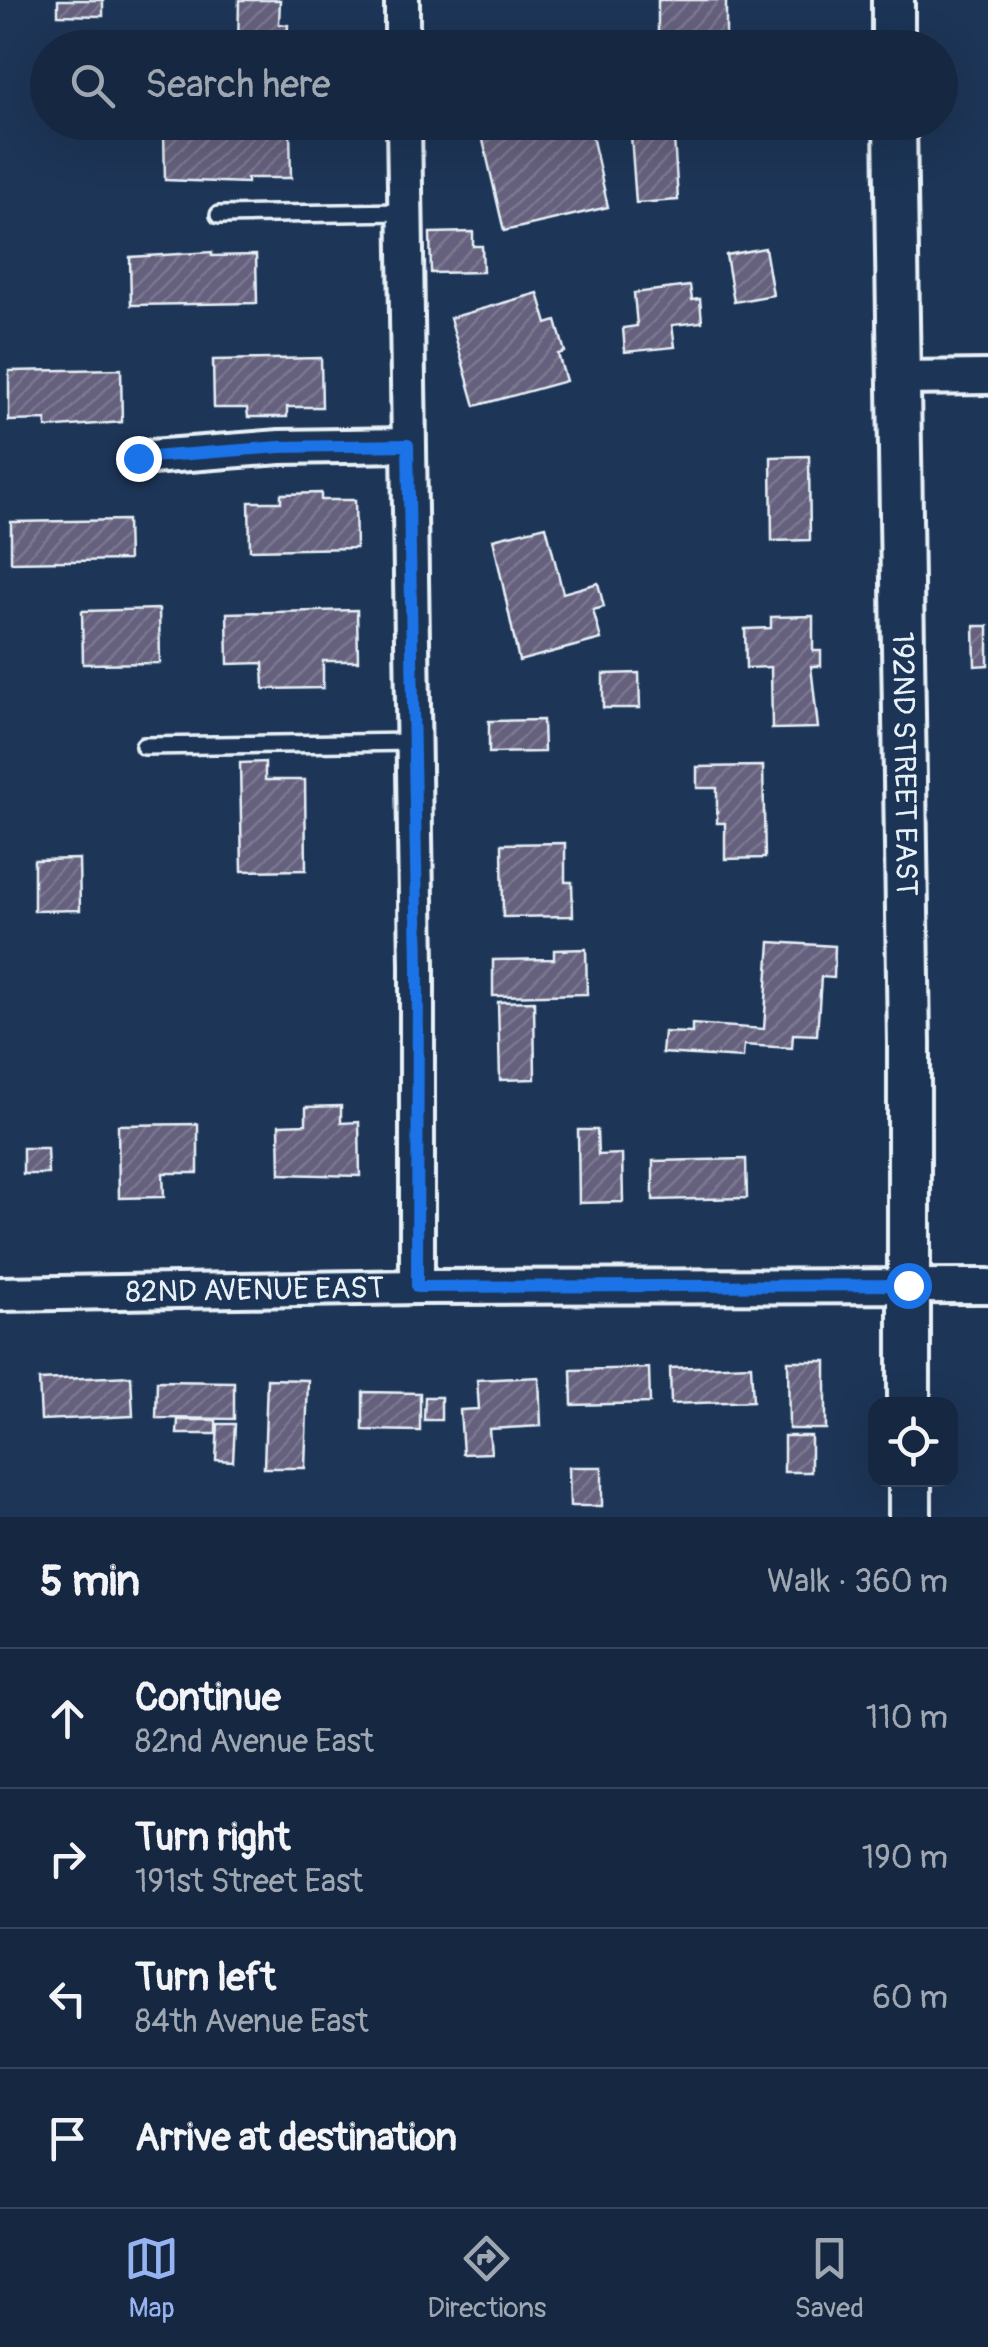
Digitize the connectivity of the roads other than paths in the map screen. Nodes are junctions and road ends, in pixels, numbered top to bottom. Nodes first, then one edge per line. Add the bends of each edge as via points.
1 (402, 0) edge
2 (893, 0) edge
3 (402, 30) edge
4 (894, 30) edge
5 (404, 140) edge
6 (895, 140) edge
7 (405, 212) junction
8 (219, 215) dead end
9 (988, 377) edge
10 (899, 378) junction
11 (408, 445) junction
12 (138, 458) dead end
13 (414, 742) junction
14 (144, 746) dead end
15 (908, 1285) junction
16 (988, 1286) edge
17 (417, 1287) junction
18 (0, 1294) edge
19 (908, 1397) edge
20 (910, 1487) edge
21 (910, 1517) edge

1 - 3 street
2 - 4 street
5 - 7 street
6 - 10 street, 192ND STREET EAST
7 - 8 lane
7 - 11 street
9 - 10 street
10 - 15 street, 192ND STREET EAST
11 - 12 street
11 - 13 street
13 - 14 lane
13 - 17 street
15 - 16 street, 82ND AVENUE EAST
15 - 17 street, 82ND AVENUE EAST
15 - 19 street, 192ND STREET EAST
17 - 18 street, 82ND AVENUE EAST
20 - 21 street

